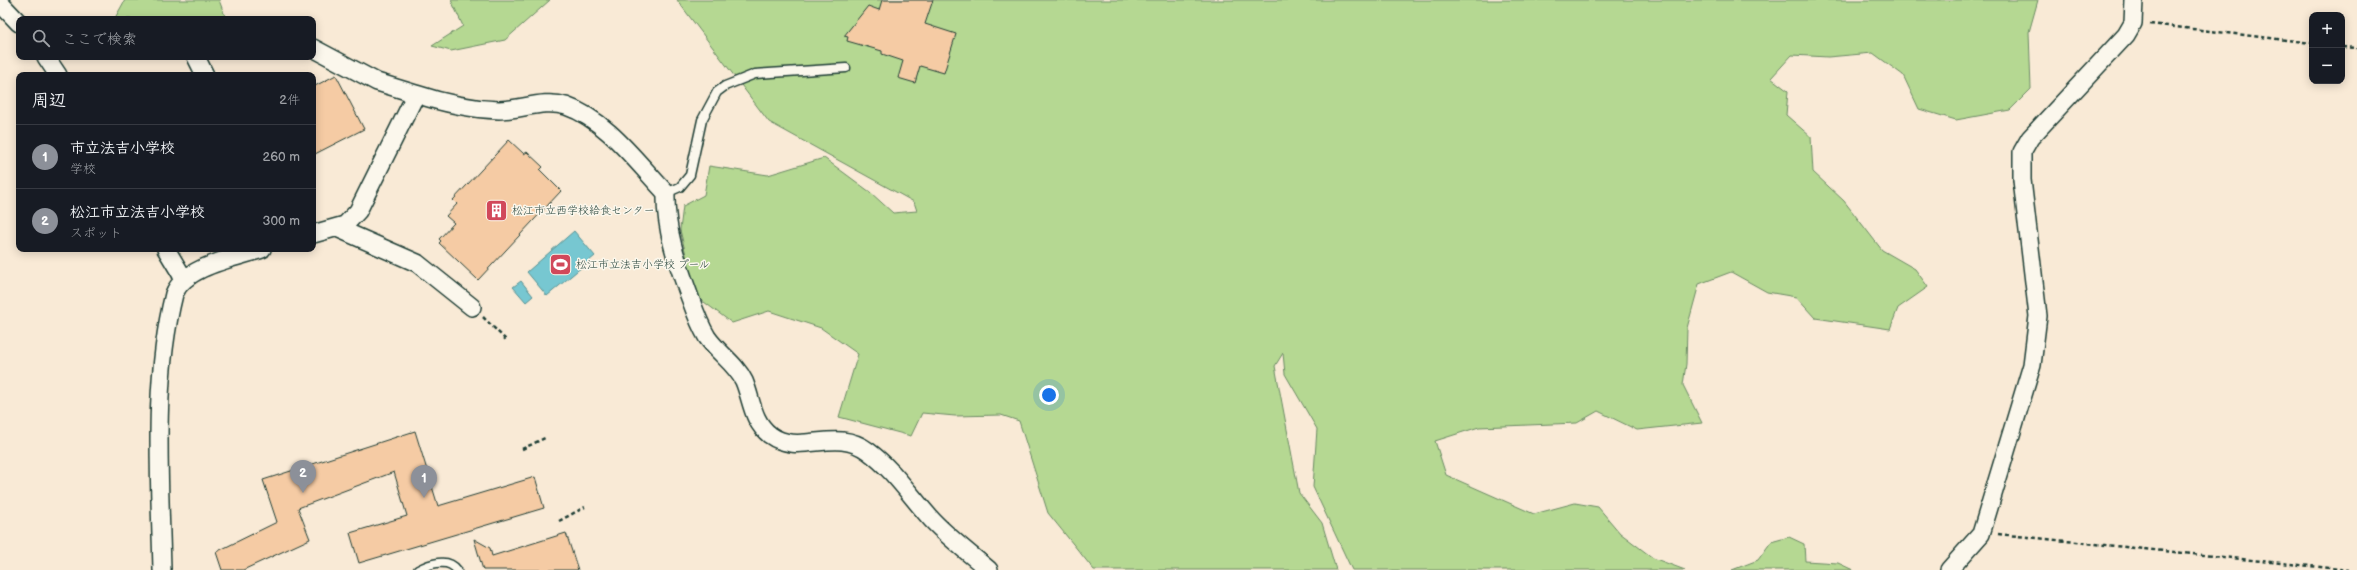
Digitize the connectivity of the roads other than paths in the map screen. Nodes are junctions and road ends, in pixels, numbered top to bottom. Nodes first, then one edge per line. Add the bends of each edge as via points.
1 (2134, 0) edge
2 (0, 3) edge
3 (16, 20) edge
4 (316, 50) edge
5 (198, 60) edge
6 (846, 68) dead end
7 (204, 72) edge
8 (416, 94) junction
9 (666, 193) junction
10 (337, 228) junction
11 (316, 233) edge
12 (168, 252) edge
13 (253, 252) edge
14 (184, 278) junction
15 (472, 307) road end
16 (162, 570) edge
17 (418, 570) edge
18 (457, 570) edge
19 (989, 570) edge
20 (1950, 570) edge

1 - 20 street via 2133,23 2126,35 2030,138 2022,152 2022,180 2038,316 2032,365 1981,534
2 - 3 street
4 - 8 street via 377,82
5 - 7 street
6 - 9 lane via 755,74 725,86 717,92 702,120 690,175 680,187
8 - 9 street via 470,108 501,110 536,104 565,106 593,120 618,142
8 - 10 street via 358,211 345,225
9 - 19 street via 668,232 699,321 708,338 744,380 756,418 770,435 786,442 803,444 837,440 853,443 867,450 888,467 933,521
10 - 11 street
10 - 15 street via 417,263
12 - 14 street
13 - 14 street via 194,271
14 - 16 street via 177,287 171,306 162,369
17 - 18 lane via 439,562

